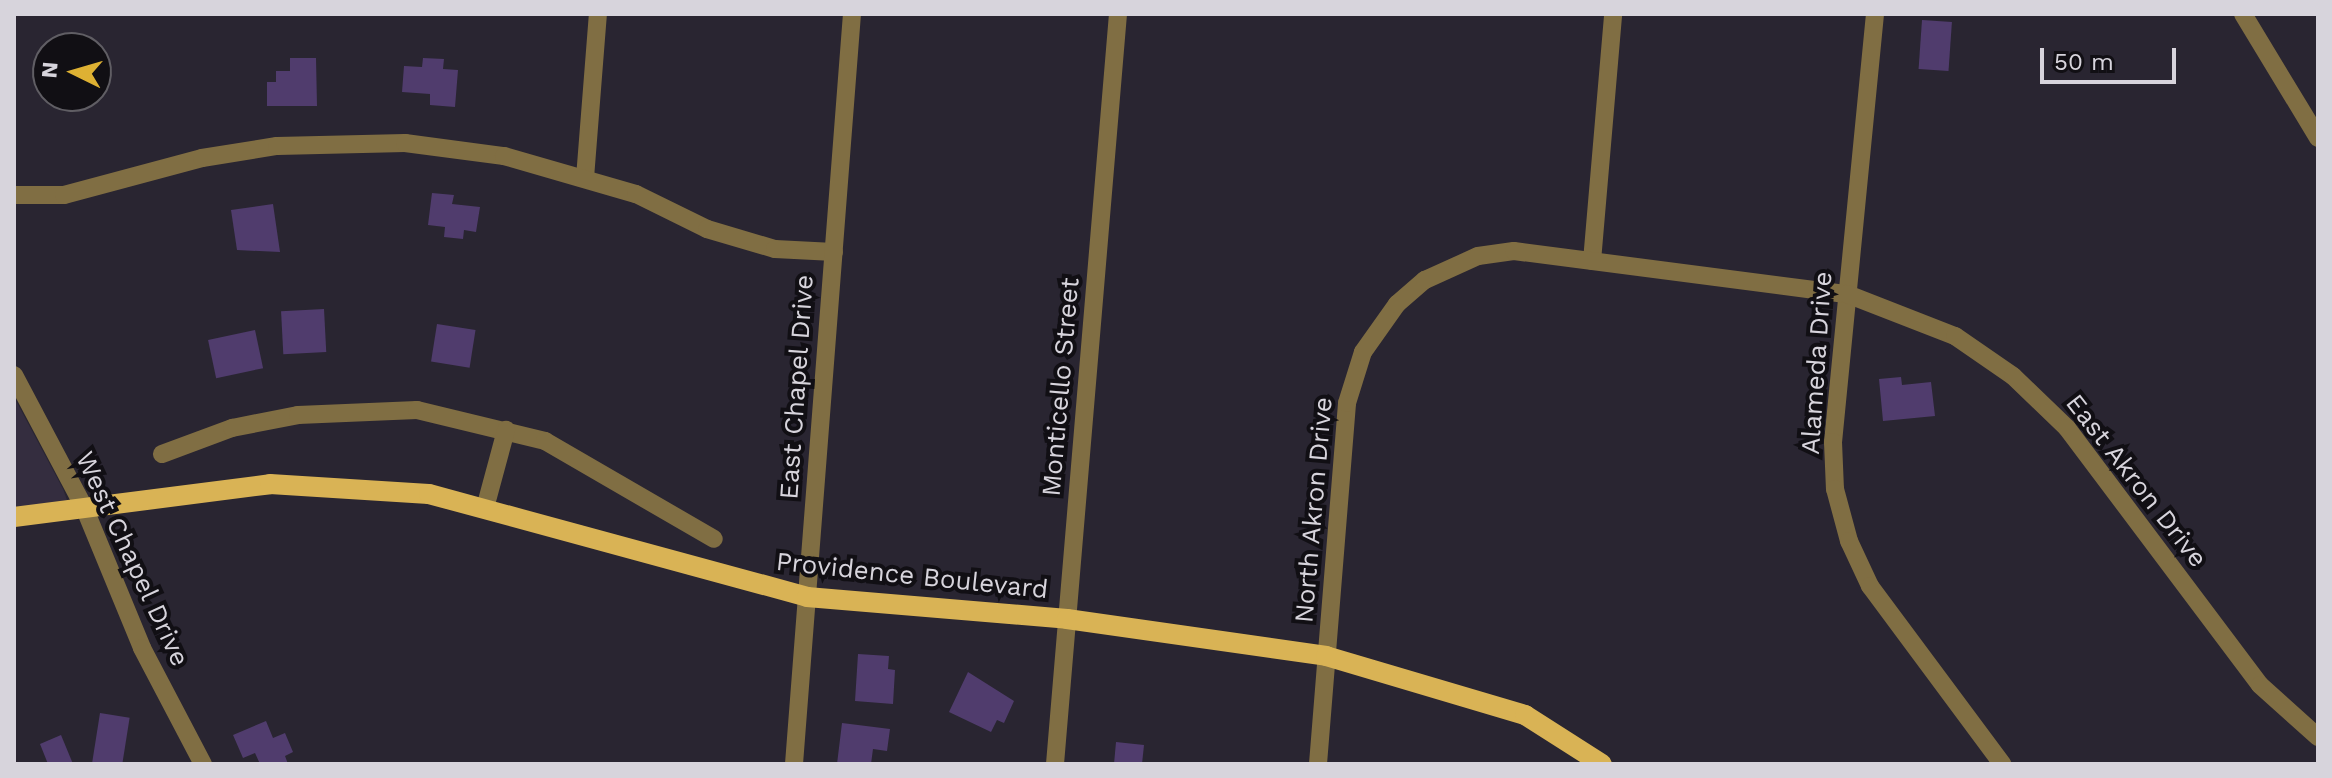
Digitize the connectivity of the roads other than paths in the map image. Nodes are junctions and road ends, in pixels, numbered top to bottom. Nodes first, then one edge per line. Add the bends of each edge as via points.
1 (598, 14) edge
2 (852, 14) edge
3 (1118, 14) edge
4 (1613, 14) edge
5 (1875, 14) edge
6 (2243, 14) edge
7 (2318, 138) edge
8 (585, 178) junction
9 (14, 195) edge
10 (834, 252) junction
11 (1592, 261) junction
12 (1847, 294) junction
13 (14, 375) edge
14 (506, 430) junction
15 (162, 454) dead end
16 (84, 507) junction
17 (485, 508) junction
18 (14, 517) edge
19 (714, 539) dead end
20 (807, 597) junction
21 (1067, 619) junction
22 (1326, 656) junction
23 (2318, 737) edge
24 (203, 764) edge
25 (794, 764) edge
26 (1055, 764) edge
27 (1318, 764) edge
28 (1602, 764) edge
29 (2002, 764) edge

1 - 8 street
2 - 10 street, East Chapel Drive
3 - 21 street, Monticello Street
4 - 11 street
5 - 12 street, Alameda Drive
6 - 7 street
8 - 9 street via 504,156 405,143 277,146 202,158 64,195
8 - 10 street via 707,229 775,249
10 - 20 street, East Chapel Drive
11 - 12 street, East Akron Drive
11 - 22 street, North Akron Drive via 1514,251 1478,256 1425,280 1397,304 1363,352 1347,403
12 - 23 street, East Akron Drive via 1955,336 2013,376 2067,428 2260,685
12 - 29 street, Alameda Drive via 1833,442 1835,489 1849,541 1870,586
13 - 16 street, West Chapel Drive
14 - 15 street via 417,410 358,410 232,428
14 - 17 street
14 - 19 street via 592,463
16 - 17 main road, Providence Boulevard via 270,484 429,494
16 - 18 main road, Providence Boulevard
16 - 24 street, West Chapel Drive via 142,648
17 - 20 main road, Providence Boulevard
20 - 21 main road, Providence Boulevard
20 - 25 street, East Chapel Drive
21 - 22 main road, Providence Boulevard
21 - 26 street, Monticello Street
22 - 27 street, North Akron Drive
22 - 28 main road, Providence Boulevard via 1525,715

